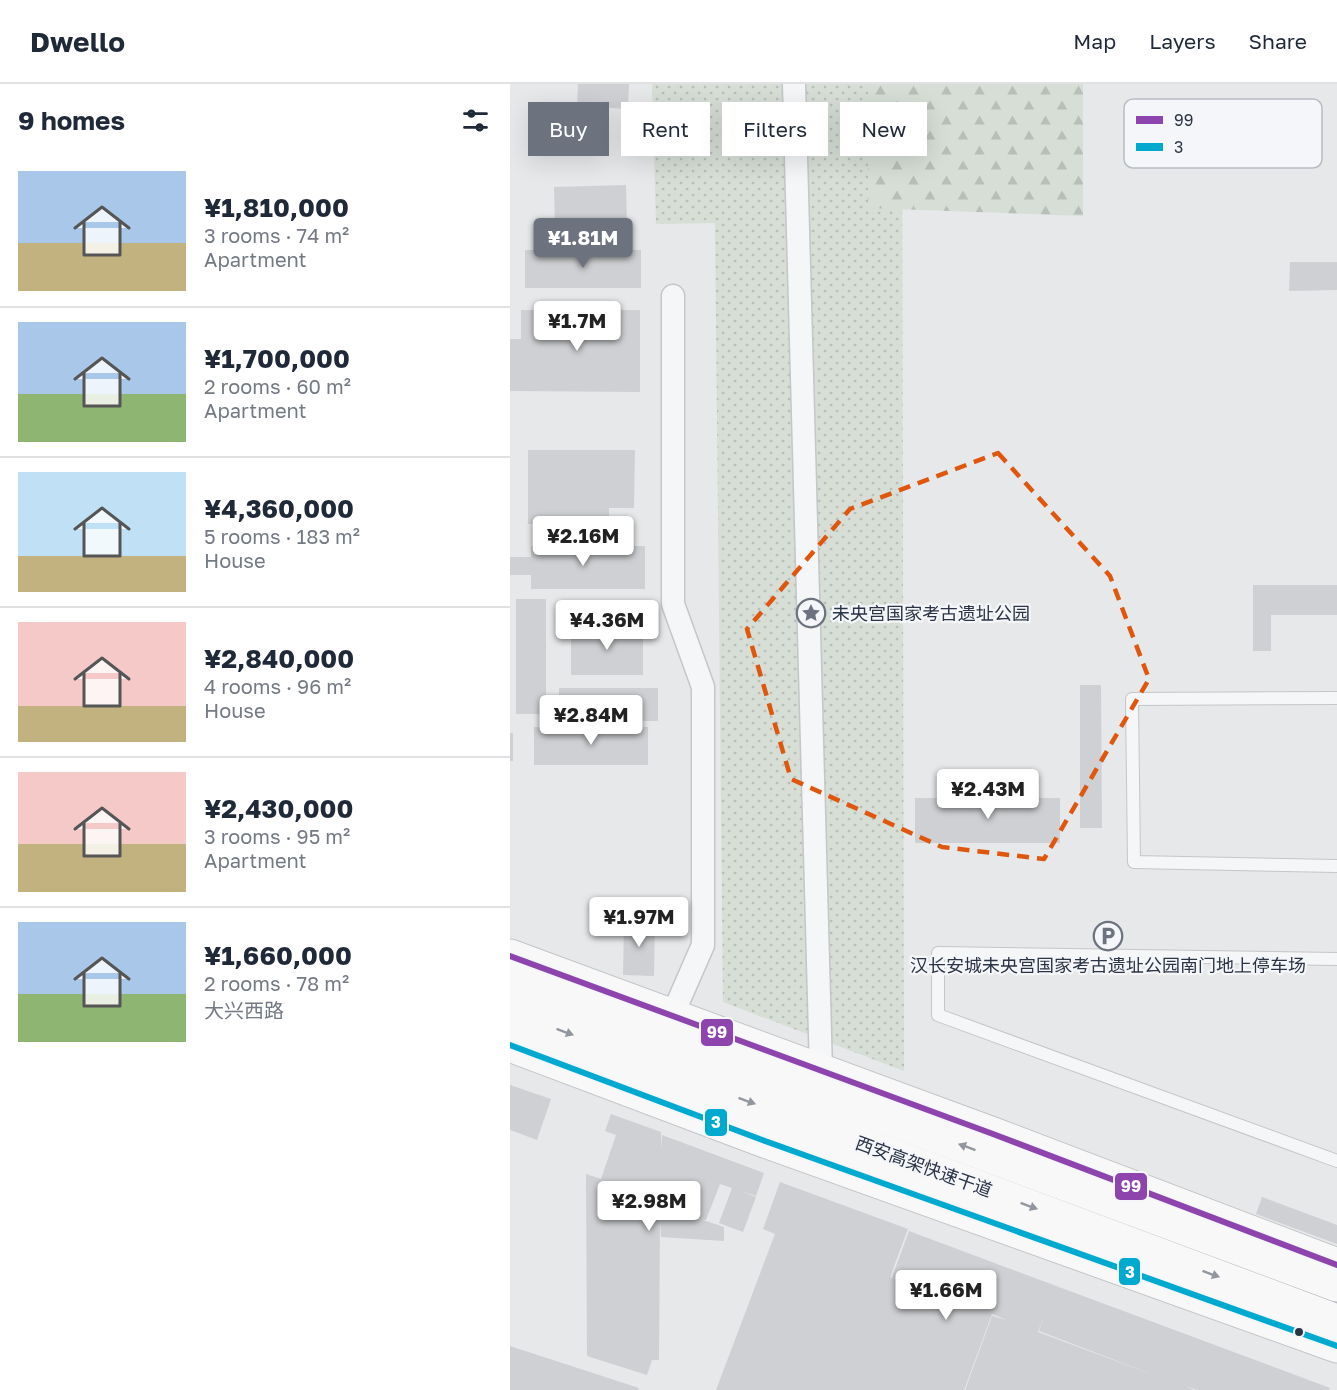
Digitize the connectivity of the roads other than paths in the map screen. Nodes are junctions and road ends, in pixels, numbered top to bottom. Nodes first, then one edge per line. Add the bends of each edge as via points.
1 (794, 84) edge
2 (673, 296) dead end
3 (1337, 698) edge
4 (1337, 866) edge
5 (510, 956) edge
6 (1337, 959) edge
7 (510, 978) edge
8 (510, 1012) edge
9 (672, 1016) junction
10 (510, 1045) edge
11 (821, 1071) junction
12 (1337, 1161) edge
13 (1337, 1265) edge
14 (1337, 1285) edge
15 (1337, 1321) edge
16 (1337, 1346) edge

1 - 11 street
2 - 9 street via 673,604 703,687 703,945
3 - 4 lane via 1132,699 1134,862
5 - 9 main road
6 - 12 lane via 938,953 938,1015
14 -> 7 main road, 西安高架快速干道
8 -> 15 main road, 西安高架快速干道
9 - 11 main road
10 - 16 main road
11 - 13 main road

